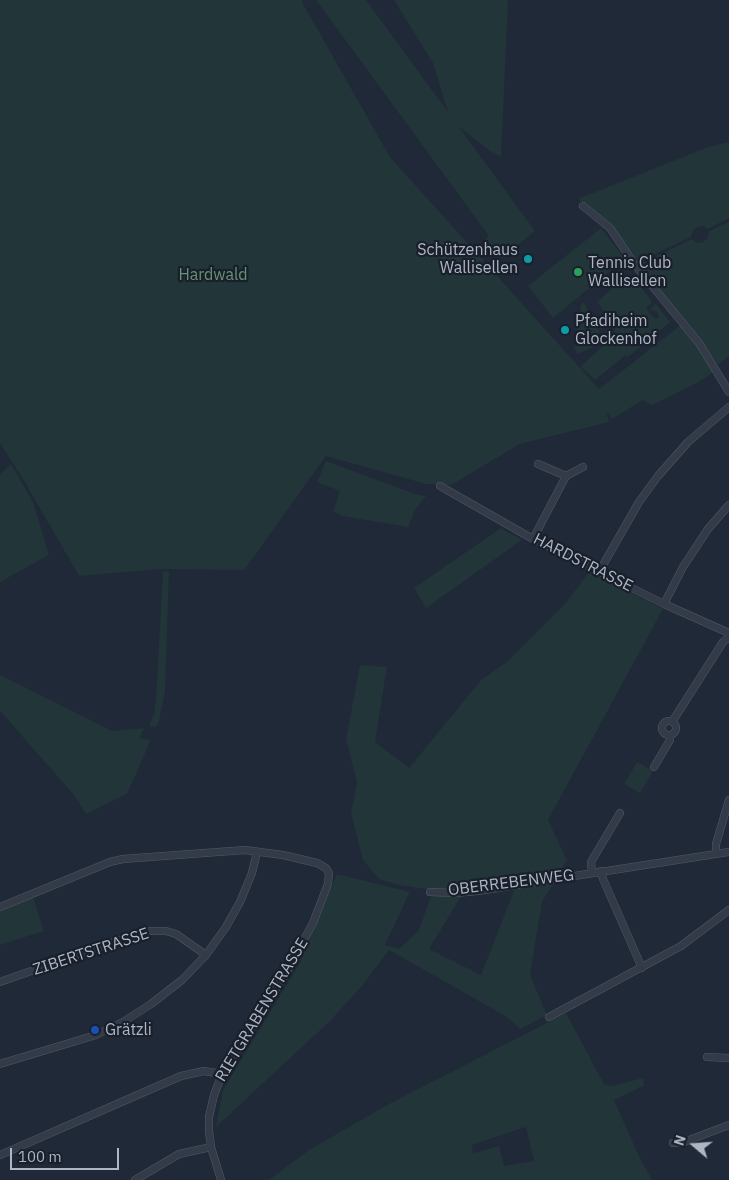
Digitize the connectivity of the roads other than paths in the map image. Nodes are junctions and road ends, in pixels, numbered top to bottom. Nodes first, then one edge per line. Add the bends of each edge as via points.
1 (583, 206) dead end
2 (729, 392) edge
3 (729, 407) edge
4 (538, 464) dead end
5 (584, 467) dead end
6 (566, 476) junction
7 (440, 486) dead end
8 (729, 505) edge
9 (532, 539) junction
10 (599, 572) junction
11 (664, 604) junction
12 (729, 633) edge
13 (729, 637) edge
14 (672, 722) junction
15 (670, 735) junction
16 (654, 767) dead end
17 (729, 800) edge
18 (620, 813) dead end
19 (257, 852) junction
20 (729, 852) edge
21 (716, 854) junction
22 (602, 872) junction
23 (592, 873) junction
24 (430, 892) dead end
25 (0, 907) edge
26 (729, 910) edge
27 (206, 955) junction
28 (642, 968) junction
29 (0, 982) edge
30 (549, 1017) dead end
31 (707, 1057) dead end
32 (729, 1058) edge
33 (0, 1064) edge
34 (222, 1074) junction
35 (729, 1125) edge
36 (672, 1143) dead end
37 (211, 1147) junction
38 (0, 1155) edge
39 (135, 1180) edge
40 (221, 1180) edge

1 - 2 street via 610,228 635,265 699,343
3 - 10 street via 688,442 658,476 639,502
4 - 6 street
5 - 6 street
6 - 9 street
7 - 9 street, HARDSTRASSE
8 - 11 street via 708,528
9 - 10 street, HARDSTRASSE
10 - 11 street, HARDSTRASSE
11 - 12 street, HARDSTRASSE
13 - 14 street
14 - 15 street via 676,731
14 - 15 street via 667,721 662,726 663,732
15 - 16 street
17 - 21 street
18 - 23 street, OBERREBENWEG via 591,862
19 - 25 street via 234,850 116,860
19 - 27 street via 240,902
19 - 34 street, RIETGRABENSTRASSE via 317,863 326,868 330,878 298,952
20 - 21 street, OBERREBENWEG
21 - 22 street, OBERREBENWEG
22 - 23 street, OBERREBENWEG
22 - 28 street via 602,879
23 - 24 street, OBERREBENWEG via 478,891
26 - 28 street via 681,946
27 - 29 street, ZIBERTSTRASSE via 176,934 145,931
27 - 33 street via 182,980 123,1022 96,1035
28 - 30 street
31 - 32 street
34 - 37 street, RIETGRABENSTRASSE via 211,1105
34 - 38 street via 204,1071 181,1076
35 - 36 street via 684,1142
37 - 39 street via 179,1154
37 - 40 street, RIETGRABENSTRASSE

